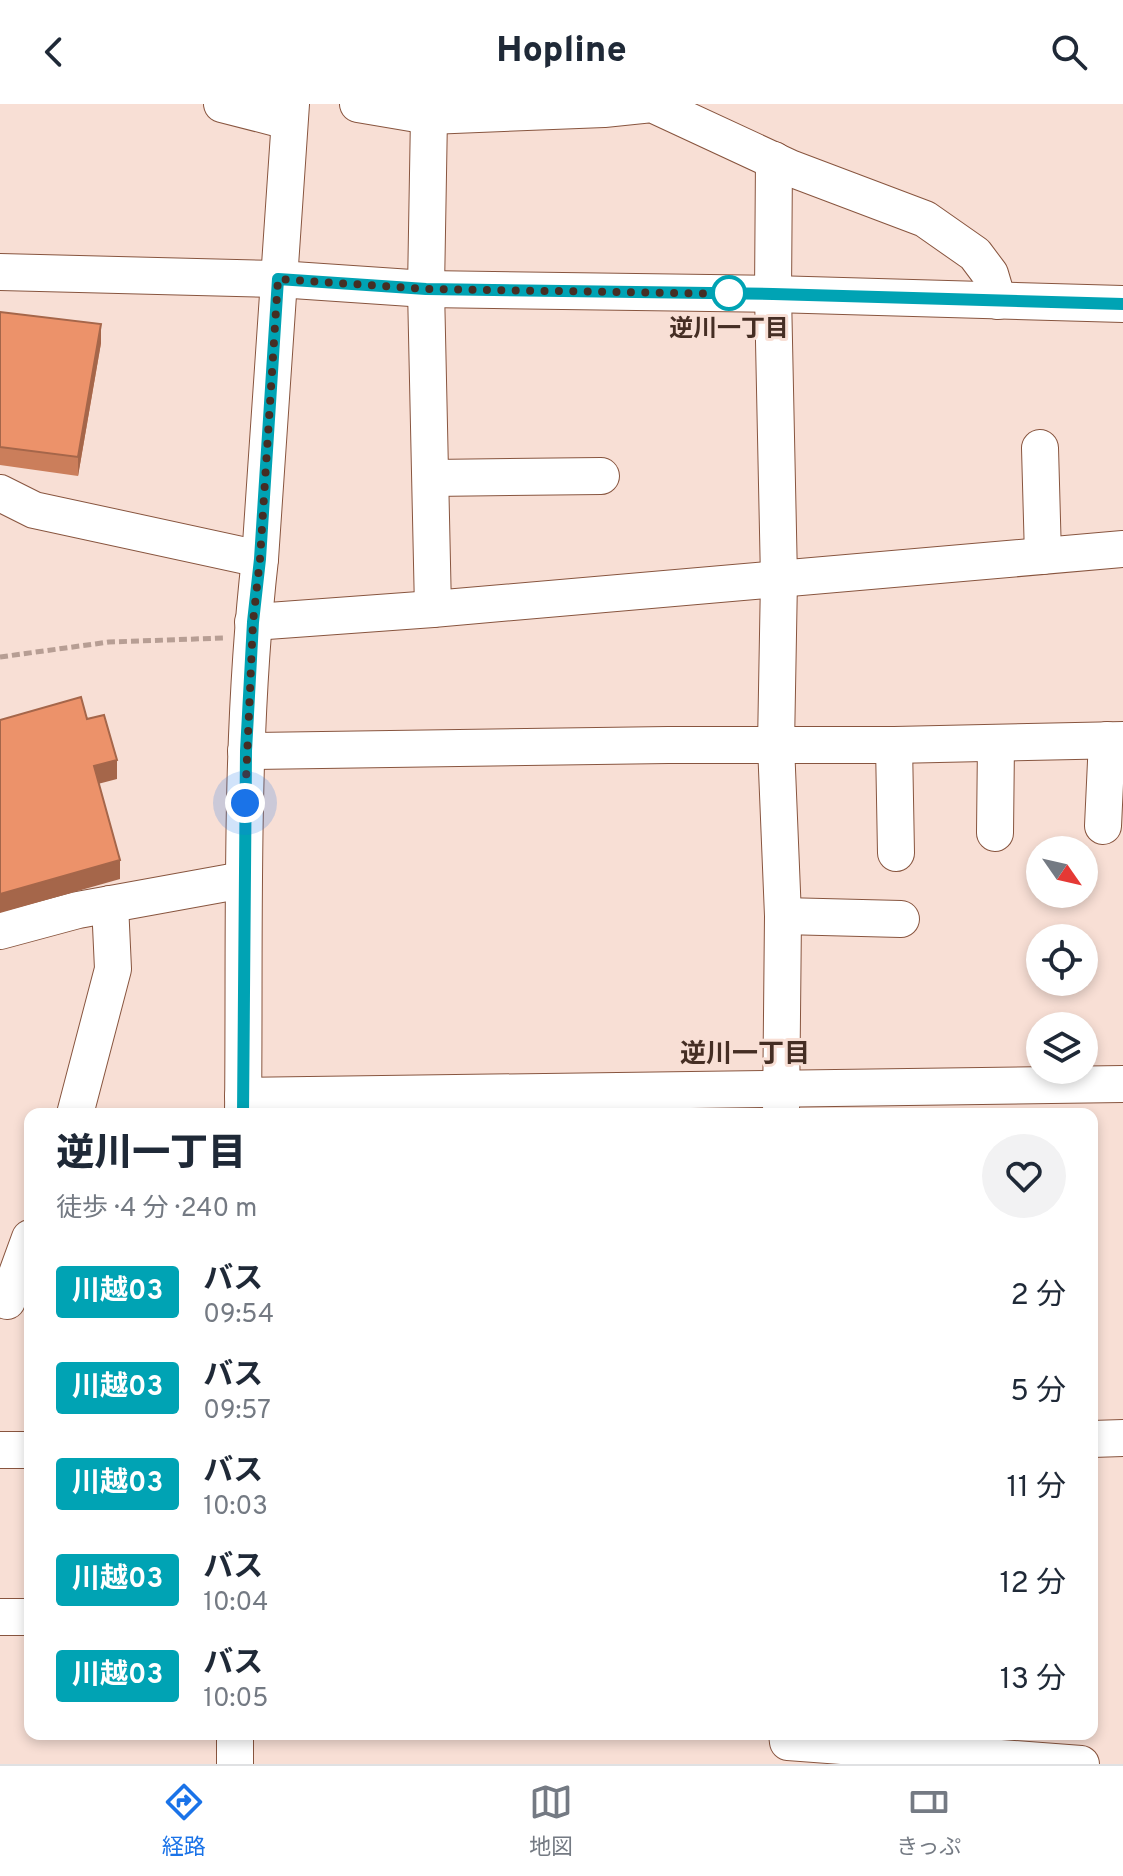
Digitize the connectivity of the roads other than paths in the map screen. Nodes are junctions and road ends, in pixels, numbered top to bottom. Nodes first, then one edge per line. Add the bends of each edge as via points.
1 (222, 104) edge
2 (358, 104) edge
3 (652, 104) edge
4 (290, 112) edge
5 (429, 116) junction
6 (774, 160) junction
7 (0, 272) edge
8 (278, 279) junction
9 (426, 289) junction
10 (773, 294) junction
11 (998, 301) junction
12 (1123, 304) edge
13 (1040, 448) dead end
14 (601, 476) dead end
15 (431, 478) junction
16 (0, 493) edge
17 (1123, 549) edge
18 (1043, 556) junction
19 (260, 559) junction
20 (779, 579) junction
21 (433, 609) junction
22 (253, 629) junction
23 (1115, 740) edge
24 (996, 743) junction
25 (776, 745) junction
26 (894, 745) junction
27 (246, 751) junction
28 (1103, 826) dead end
29 (995, 833) dead end
30 (896, 853) dead end
31 (243, 880) junction
32 (110, 904) junction
33 (783, 916) junction
34 (901, 919) dead end
35 (0, 931) edge
36 (1123, 1084) edge
37 (781, 1101) edge
38 (243, 1105) edge
39 (77, 1108) edge
40 (24, 1261) edge
41 (12, 1306) edge
42 (1123, 1438) edge
43 (1098, 1439) edge
44 (0, 1450) edge
45 (24, 1450) edge
46 (0, 1617) edge
47 (24, 1617) edge
48 (235, 1740) edge
49 (788, 1740) edge
50 (235, 1764) edge
51 (1081, 1764) edge

1 - 4 street
2 - 5 street
3 - 5 street
3 - 6 street
4 - 8 street
5 - 9 street
6 - 10 street
6 - 11 street via 925,219 975,254 990,274
7 - 8 street
8 - 9 street
8 - 19 street
9 - 10 street
9 - 15 street
10 - 11 street
10 - 20 street
11 - 12 street
13 - 18 street
14 - 15 street
15 - 21 street
16 - 19 street via 34,510
17 - 18 street
18 - 20 street
19 - 22 street
20 - 21 street
20 - 25 street
21 - 22 street
22 - 27 street
23 - 24 street
23 - 28 street
24 - 26 street
24 - 29 street
25 - 26 street
25 - 27 street
25 - 33 street
26 - 30 street
27 - 31 street
31 - 32 street
31 - 38 street
32 - 35 street
32 - 39 street via 113,969
33 - 34 street
33 - 37 street
36 - 37 street
37 - 38 street
40 - 41 street
42 - 43 street
44 - 45 street
46 - 47 street
48 - 50 street
49 - 51 street

